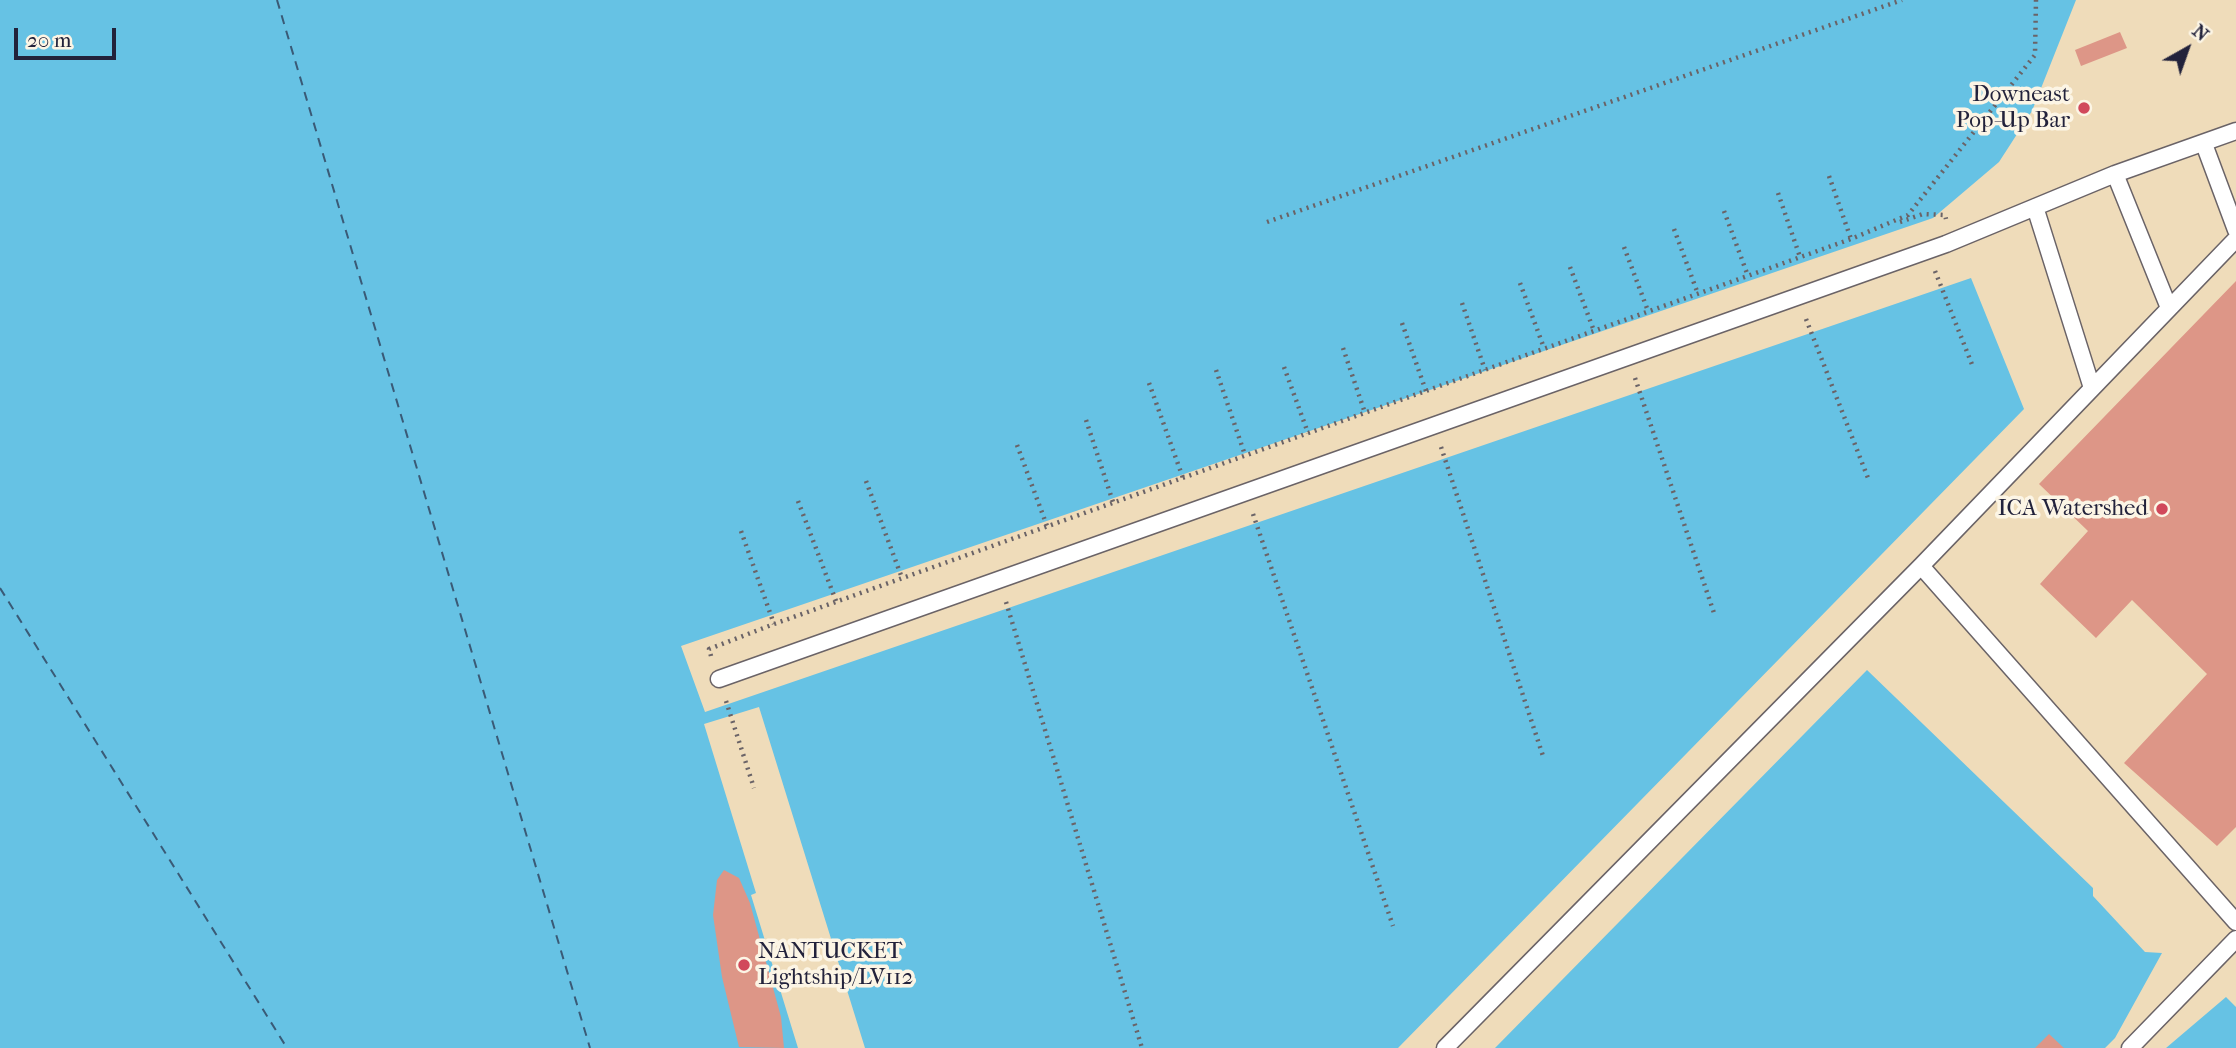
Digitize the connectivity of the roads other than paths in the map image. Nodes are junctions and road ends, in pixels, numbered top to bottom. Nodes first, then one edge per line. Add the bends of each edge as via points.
1 (2236, 131) edge
2 (2204, 144) junction
3 (2115, 174) junction
4 (2035, 207) junction
5 (2236, 230) edge
6 (2236, 239) edge
7 (2169, 308) junction
8 (2092, 388) junction
9 (1921, 566) junction
10 (719, 678) road end
11 (2236, 922) edge
12 (2236, 939) edge
13 (1445, 1048) edge
14 (2130, 1048) edge

1 - 2 lane
2 - 3 lane
2 - 5 lane
3 - 4 lane
3 - 7 lane
4 - 8 lane
4 - 10 lane via 1927,251
6 - 7 lane
7 - 8 lane
8 - 9 lane
9 - 11 lane
9 - 13 lane
12 - 14 lane

